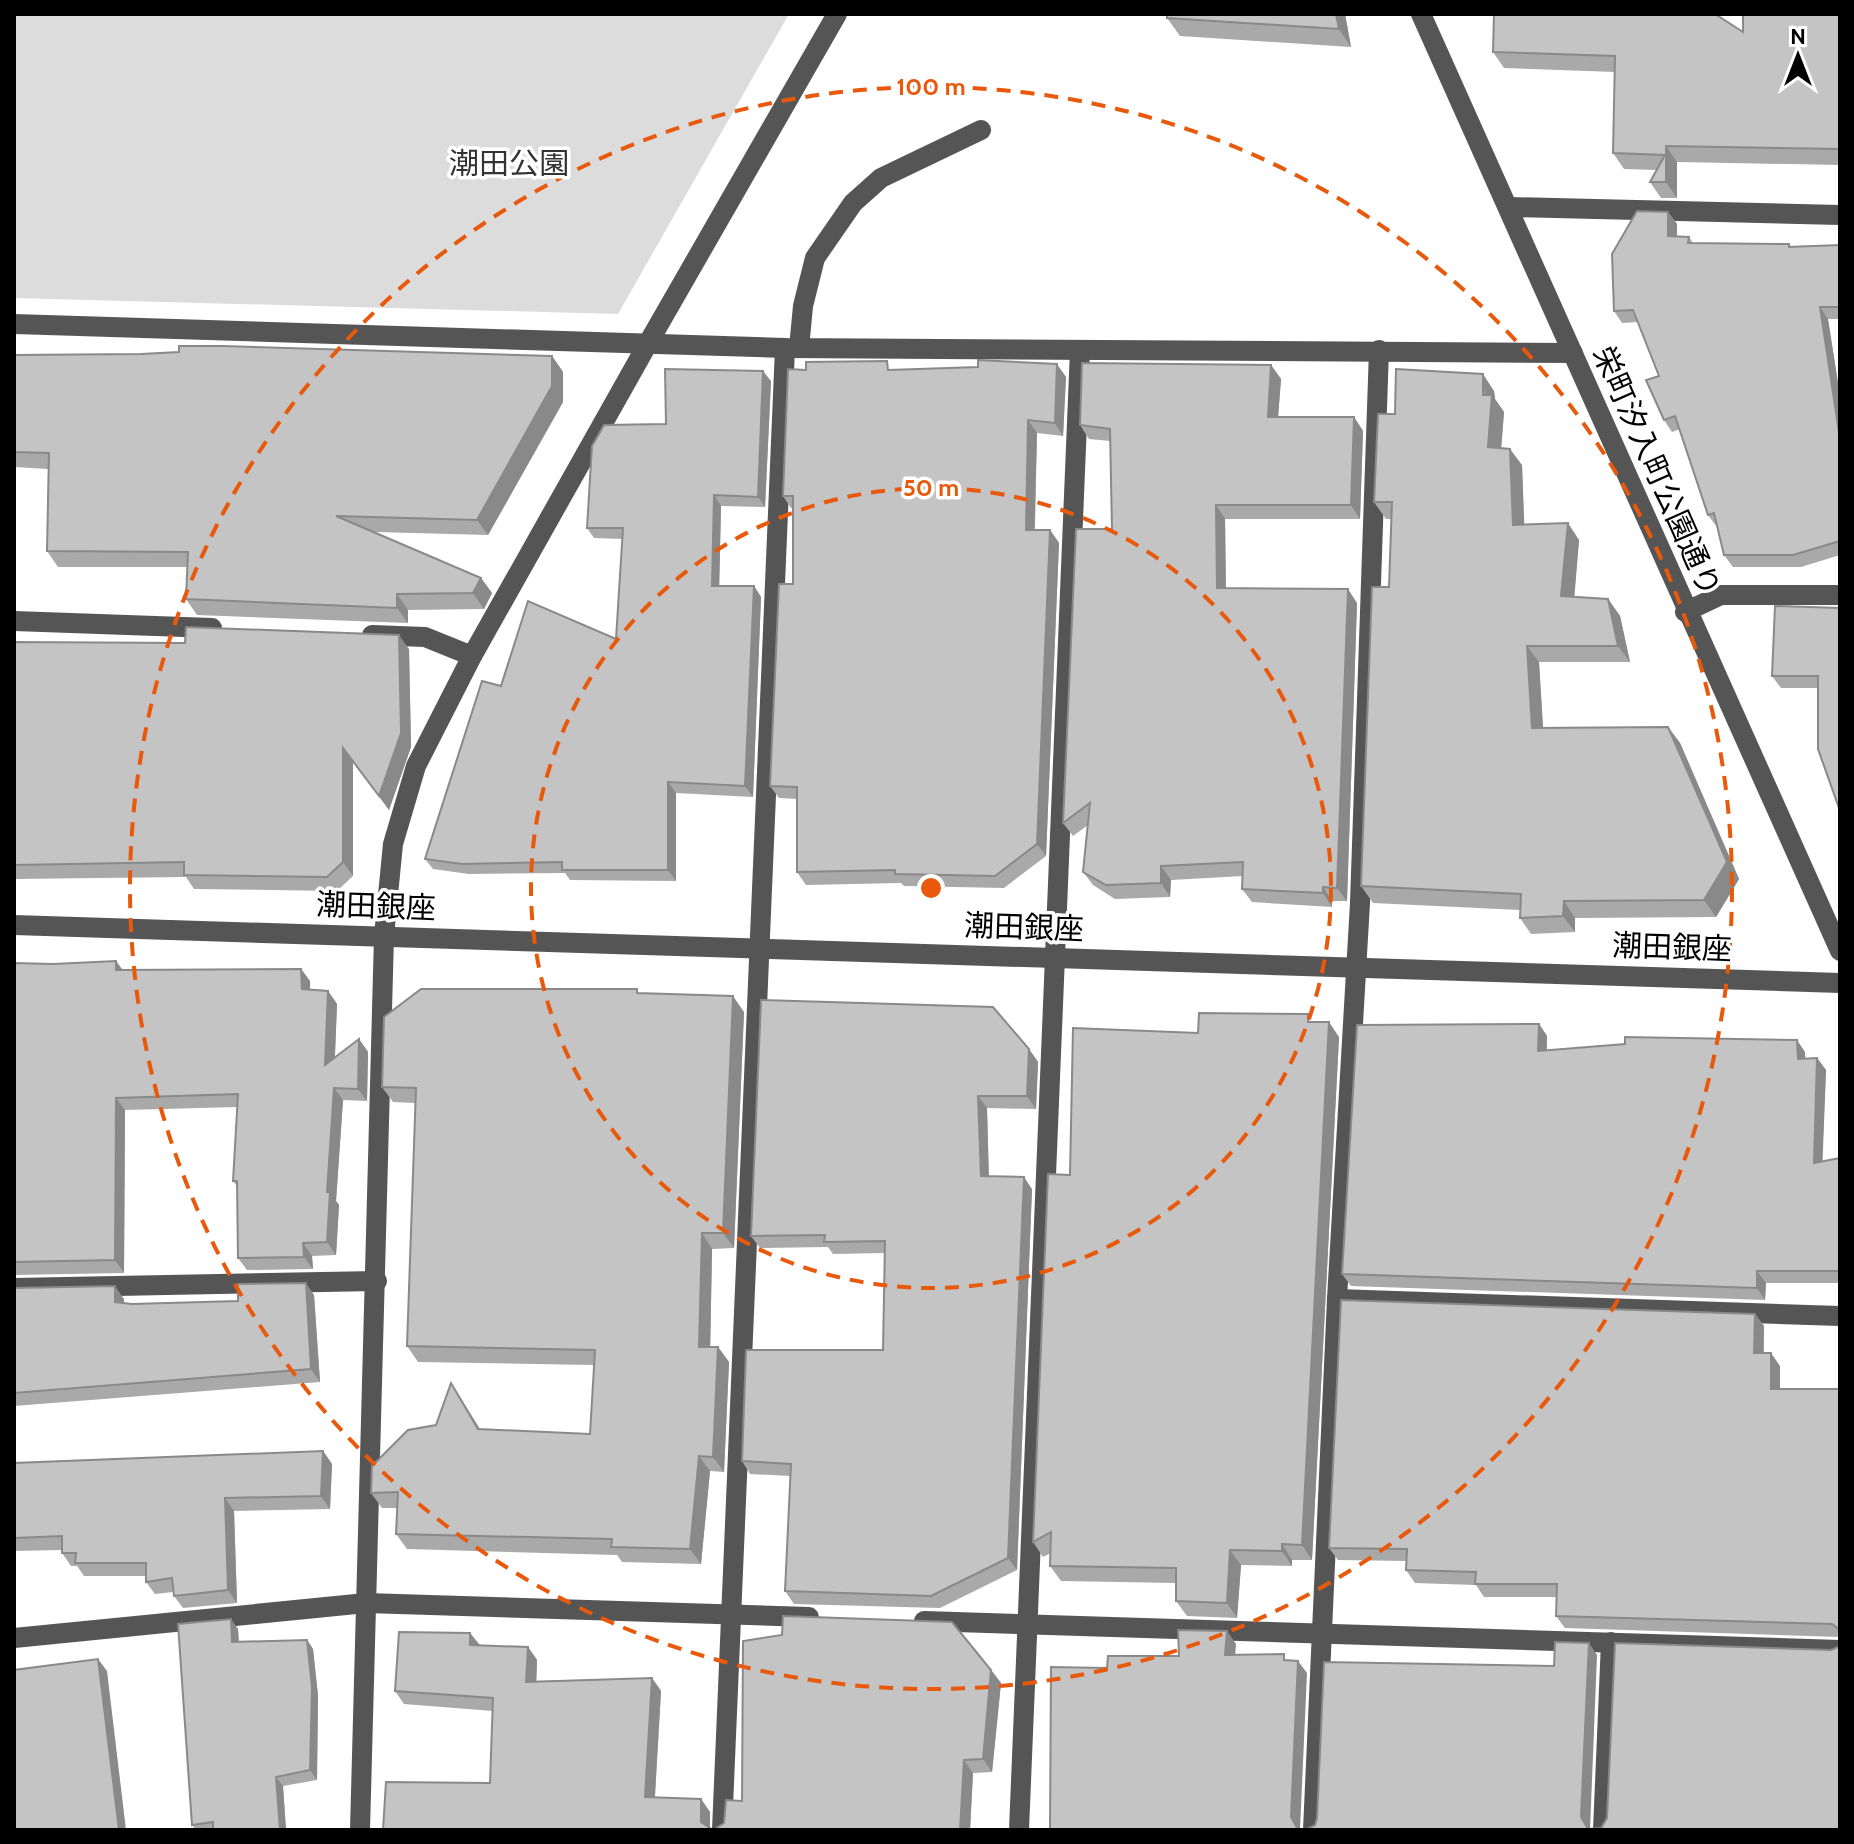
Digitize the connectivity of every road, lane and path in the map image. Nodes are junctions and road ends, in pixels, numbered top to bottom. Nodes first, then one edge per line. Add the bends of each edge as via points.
1 (837, 14) edge
2 (1421, 14) edge
3 (981, 130) dead end
4 (1510, 207) junction
5 (1840, 215) edge
6 (14, 324) edge
7 (647, 345) junction
8 (792, 348) junction
9 (1080, 350) junction
10 (1379, 350) junction
11 (1573, 353) junction
12 (1840, 595) edge
13 (1685, 612) junction
14 (14, 621) edge
15 (235, 629) edge
16 (346, 634) edge
17 (472, 656) junction
18 (14, 925) edge
19 (384, 936) junction
20 (762, 948) junction
21 (1840, 951) edge
22 (1055, 958) junction
23 (1357, 967) junction
24 (1840, 983) edge
25 (377, 1281) junction
26 (14, 1288) edge
27 (1337, 1299) junction
28 (1840, 1316) edge
29 (366, 1603) junction
30 (729, 1615) junction
31 (823, 1618) edge
32 (901, 1620) edge
33 (1026, 1624) junction
34 (1320, 1634) junction
35 (14, 1638) edge
36 (1611, 1642) junction
37 (1840, 1650) edge
38 (360, 1830) edge
39 (722, 1830) edge
40 (1019, 1830) edge
41 (1313, 1830) edge
42 (1603, 1830) edge

1 - 7 street
2 - 4 street, 栄町汐入町公園通り
3 - 8 street via 881,178 853,203 815,258
4 - 5 street
4 - 11 street, 栄町汐入町公園通り
6 - 7 street
7 - 8 street
7 - 17 street
8 - 9 street
8 - 20 street
9 - 10 street
9 - 22 street
10 - 11 street
10 - 23 street
11 - 13 street, 栄町汐入町公園通り
12 - 13 street via 1721,595
13 - 21 street, 栄町汐入町公園通り
14 - 15 street
16 - 17 street via 425,637
17 - 19 street via 416,766 393,844
18 - 19 street, 潮田銀座
19 - 20 street, 潮田銀座
19 - 25 street
20 - 22 street, 潮田銀座
20 - 30 street
22 - 23 street, 潮田銀座
22 - 33 street
23 - 24 street, 潮田銀座
23 - 27 street
25 - 26 street
25 - 29 street
27 - 28 street
27 - 34 street
29 - 30 street
29 - 35 street
29 - 38 street
30 - 31 street
30 - 39 street
32 - 33 street
33 - 34 street
33 - 40 street
34 - 36 street
34 - 41 street
36 - 37 street
36 - 42 street

